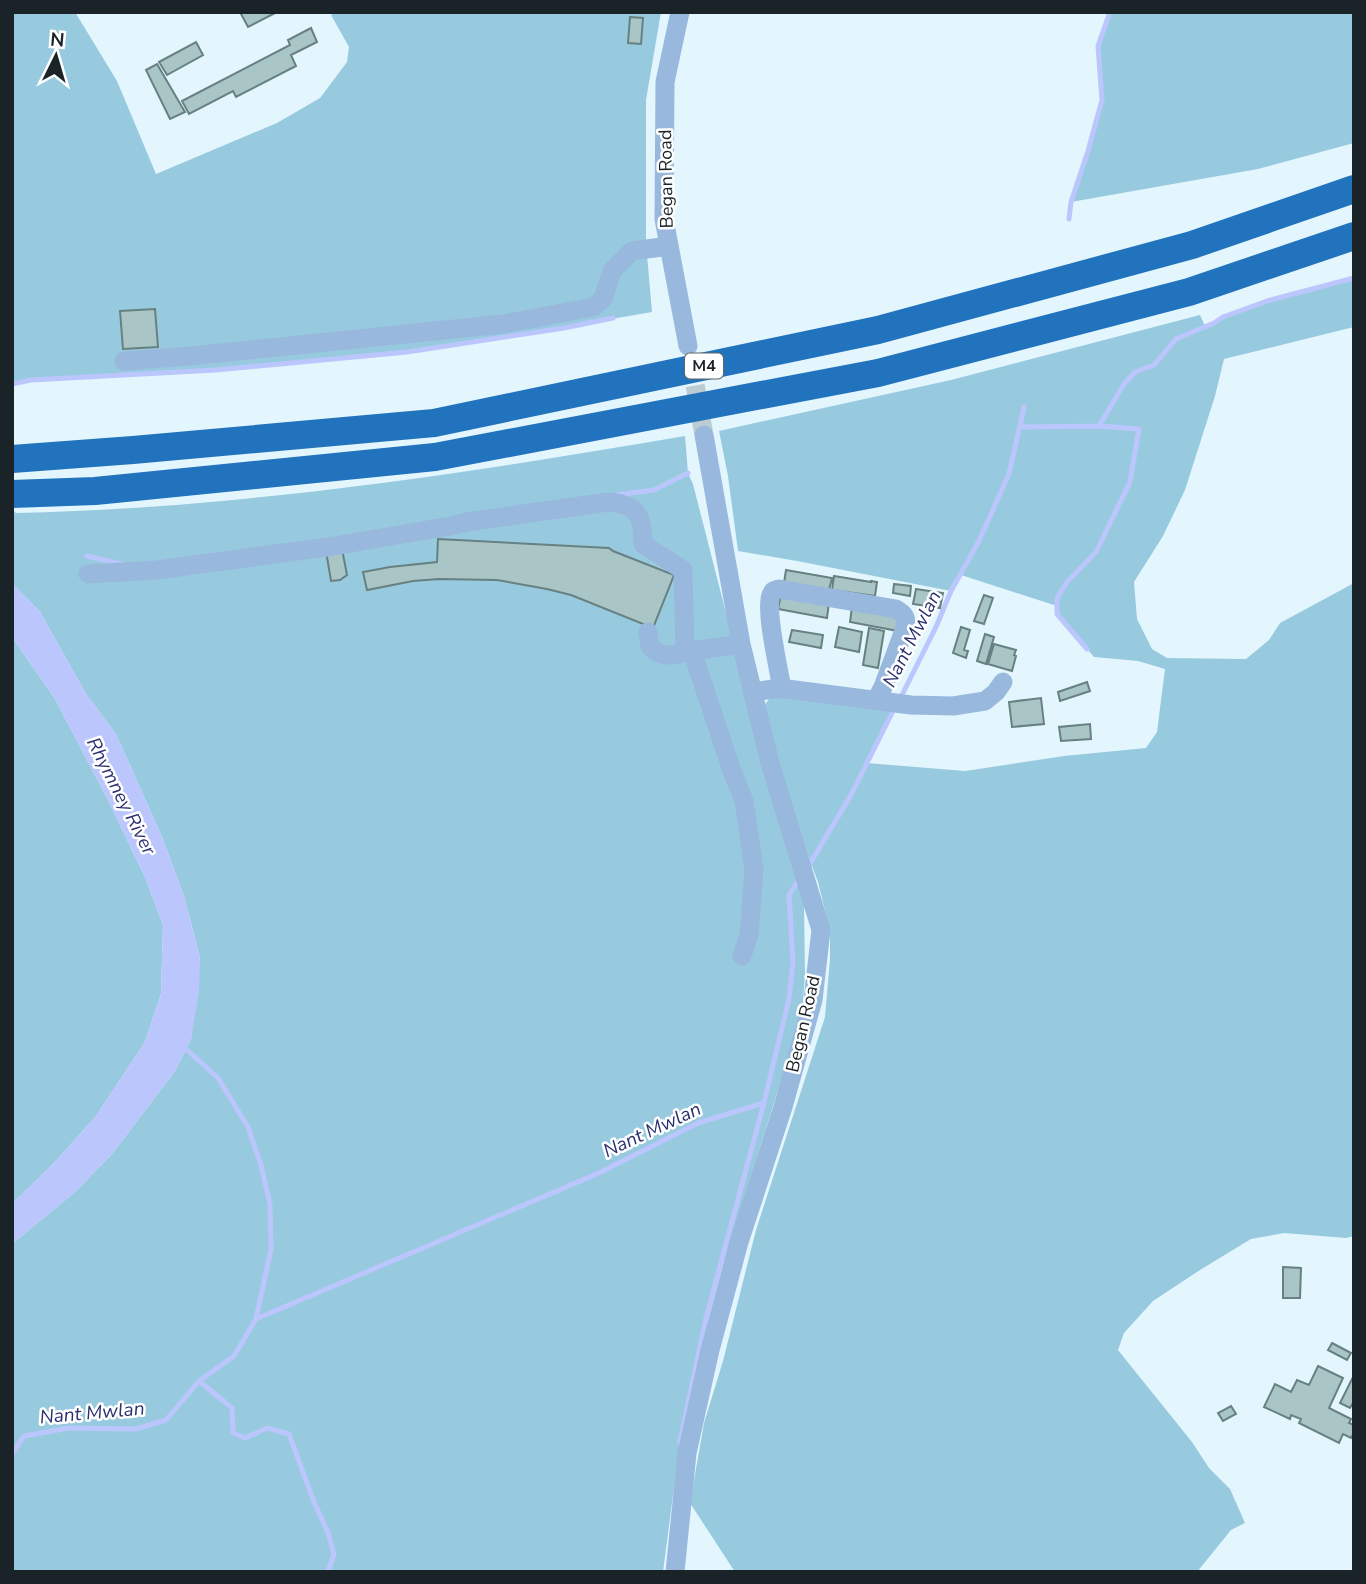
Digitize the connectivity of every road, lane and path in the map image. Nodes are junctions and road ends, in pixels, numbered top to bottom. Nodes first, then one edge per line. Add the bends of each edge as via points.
1 (680, 12) edge
2 (1354, 189) edge
3 (1354, 236) edge
4 (669, 246) junction
5 (688, 346) tunnel mouth
6 (124, 361) dead end
7 (704, 435) tunnel mouth
8 (25, 458) edge
9 (12, 494) edge
10 (88, 575) dead end
11 (648, 632) dead end
12 (741, 644) junction
13 (688, 651) junction
14 (1003, 682) dead end
15 (782, 689) junction
16 (752, 692) junction
17 (881, 701) junction
18 (741, 956) dead end
19 (675, 1572) edge

1 - 4 street, Began Road via 664,82 664,219
2 - 8 highway, M4 via 1192,245 878,330 433,423
3 - 9 highway, M4 via 1189,292 878,373 435,457 94,491
4 - 5 street, Began Road
4 - 6 street via 632,251 612,271 603,299 593,307 503,324
7 - 12 street, Began Road
10 - 13 street via 157,570 623,503 643,524 643,544 683,570
11 - 13 street via 650,646 658,654
12 - 13 street
12 - 16 street, Began Road
13 - 18 street via 744,801 754,870 750,935
14 - 17 street via 985,701 953,706
15 - 16 street
15 - 17 street
15 - 17 street via 769,613 772,593 779,589 904,614 906,625
16 - 19 street, Began Road via 821,930 813,1000 707,1363 687,1453

